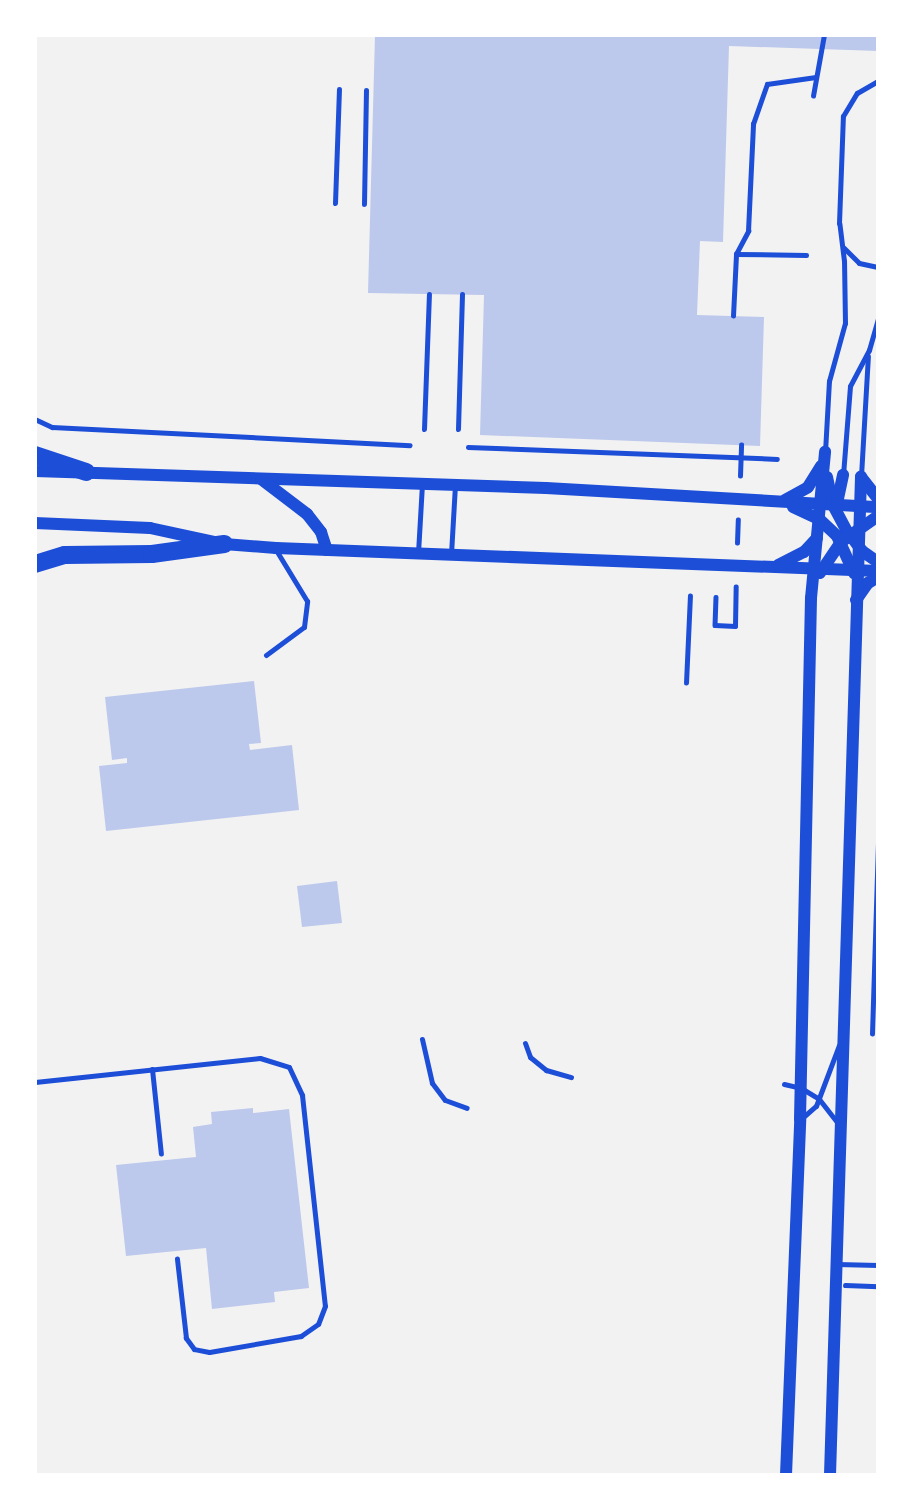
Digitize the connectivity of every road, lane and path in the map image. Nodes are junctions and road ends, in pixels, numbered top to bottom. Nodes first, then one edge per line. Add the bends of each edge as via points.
1 (824, 35) edge
2 (816, 77) junction
3 (878, 81) edge
4 (339, 89) dead end
5 (366, 90) dead end
6 (813, 96) dead end
7 (335, 203) dead end
8 (364, 204) dead end
9 (842, 246) junction
10 (736, 254) junction
11 (806, 255) dead end
12 (878, 267) edge
13 (429, 294) dead end
14 (462, 295) dead end
15 (733, 316) dead end
16 (878, 318) edge
17 (869, 349) junction
18 (35, 419) edge
19 (424, 429) dead end
20 (457, 429) dead end
21 (424, 445) dead end
22 (456, 446) dead end
23 (741, 446) dead end
24 (825, 452) junction
25 (35, 455) edge
26 (777, 459) dead end
27 (35, 471) edge
28 (86, 472) junction
29 (843, 475) joint
30 (861, 476) junction
31 (261, 479) junction
32 (422, 483) junction
33 (455, 485) junction
34 (739, 485) dead end
35 (878, 499) edge
36 (769, 503) junction
37 (832, 506) junction
38 (860, 506) junction
39 (878, 507) edge
40 (738, 512) dead end
41 (878, 516) edge
42 (823, 522) junction
43 (35, 523) edge
44 (850, 534) junction
45 (816, 540) junction
46 (223, 544) junction
47 (858, 546) junction
48 (276, 548) junction
49 (327, 550) junction
50 (737, 551) dead end
51 (418, 553) junction
52 (451, 554) junction
53 (878, 562) edge
54 (35, 564) edge
55 (775, 567) junction
56 (817, 568) junction
57 (855, 570) junction
58 (878, 570) edge
59 (878, 577) edge
60 (736, 578) dead end
61 (690, 596) dead end
62 (716, 597) dead end
63 (811, 598) junction
64 (856, 600) junction
65 (265, 655) dead end
66 (686, 683) dead end
67 (878, 842) edge
68 (844, 1028) junction
69 (872, 1034) dead end
70 (422, 1039) dead end
71 (525, 1043) dead end
72 (152, 1069) junction
73 (801, 1074) junction
74 (571, 1077) dead end
75 (35, 1082) edge
76 (801, 1088) junction
77 (819, 1099) junction
78 (467, 1108) dead end
79 (800, 1119) junction
80 (842, 1132) junction
81 (161, 1154) dead end
82 (177, 1259) dead end
83 (837, 1264) junction
84 (878, 1265) edge
85 (845, 1286) dead end
86 (878, 1286) edge
87 (786, 1475) edge
88 (830, 1475) edge

1 - 2 path
2 - 6 path
2 - 10 path via 767,84 753,124 748,231
3 - 9 lane via 857,93 843,116
4 - 7 lane
5 - 8 lane
9 - 12 lane via 859,264
9 - 24 lane via 845,323 829,381
10 - 11 path
10 - 15 path
13 - 19 lane
14 - 20 lane
16 - 17 lane
17 - 29 lane via 850,386
17 - 30 lane
18 - 21 path via 52,427
22 - 26 path
23 - 34 path
24 - 36 street via 808,487 797,496
24 - 37 street
25 - 28 main road
27 - 28 street
28 - 31 street
29 - 37 street
30 - 35 street
30 - 38 street
31 - 32 street
31 - 49 street via 307,514
32 - 33 street
32 - 51 lane
33 - 36 street
33 - 52 lane
36 - 37 street
36 - 42 street via 788,505
37 - 38 street
37 - 42 street
37 - 44 street
38 - 39 street
38 - 44 street
40 - 50 path
41 - 44 street
42 - 44 street
42 - 45 street
43 - 46 street via 150,528
44 - 47 street
44 - 56 street
44 - 57 street
45 - 55 street
45 - 56 street
46 - 48 street
46 - 54 main road via 152,554 65,555
47 - 53 street
47 - 57 street
48 - 49 street
48 - 65 lane via 307,601 304,626
49 - 51 street
51 - 52 street
52 - 55 street
55 - 56 street
55 - 63 street via 799,578
56 - 57 street
56 - 63 street
57 - 58 street
57 - 64 street
59 - 64 street
60 - 62 path via 735,626 715,625
61 - 66 path
63 - 73 street
64 - 68 street
67 - 69 path
68 - 77 lane
68 - 80 street
70 - 78 lane via 432,1083 445,1100
71 - 74 lane via 530,1057 546,1070
72 - 75 lane
72 - 81 lane
72 - 82 lane via 260,1058 289,1067 302,1095 326,1306 318,1324 301,1336 209,1352 194,1349 186,1339
73 - 76 street
73 - 76 lane via 784,1084
76 - 77 lane
76 - 79 street
77 - 79 lane via 809,1115
77 - 80 lane
79 - 87 street
80 - 83 street
83 - 84 lane
83 - 88 street
85 - 86 lane

